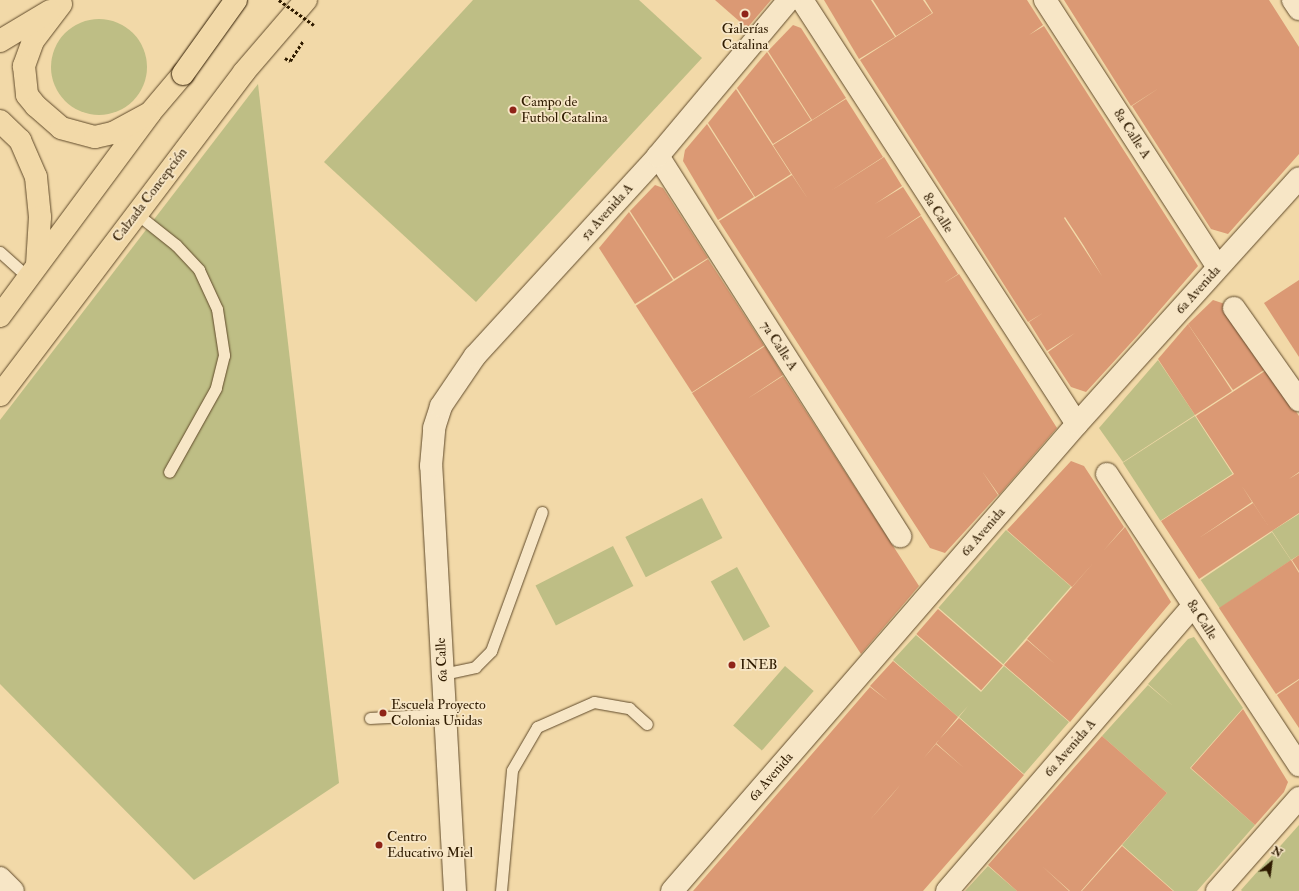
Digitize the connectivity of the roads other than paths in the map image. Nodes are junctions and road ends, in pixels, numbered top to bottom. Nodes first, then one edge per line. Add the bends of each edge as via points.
1 (236, 0) edge
2 (306, 0) edge
3 (789, 0) edge
4 (802, 0) edge
5 (1045, 0) edge
6 (1293, 0) edge
7 (65, 2) edge
8 (1299, 9) edge
9 (0, 41) edge
10 (150, 113) junction
11 (0, 121) edge
12 (658, 156) junction
13 (1299, 178) edge
14 (137, 214) junction
15 (0, 252) edge
16 (1218, 267) junction
17 (32, 271) junction
18 (1234, 308) dead end
19 (0, 316) edge
20 (0, 395) edge
21 (1299, 400) edge
22 (1077, 424) junction
23 (434, 428) joint
24 (169, 472) dead end
25 (1107, 474) dead end
26 (542, 512) dead end
27 (900, 536) dead end
28 (1193, 606) junction
29 (443, 674) junction
30 (445, 714) junction
31 (370, 718) dead end
32 (647, 724) dead end
33 (1299, 766) edge
34 (1299, 798) edge
35 (0, 878) edge
36 (13, 891) edge
37 (455, 891) edge
38 (501, 891) edge
39 (672, 891) edge
40 (947, 891) edge
41 (1217, 891) edge

1 - 10 main road, bridge via 183,74
2 - 14 main road, Calzada Concepción via 244,72
3 - 12 street, 5a Avenida A
4 - 22 street, 8a Calle
5 - 16 street, 8a Calle A
6 - 8 street
7 - 9 main road
7 - 10 main road via 34,41 24,66 27,95 61,128 95,137 113,133
10 - 17 main road
11 - 17 main road via 20,140 36,177 40,217
12 - 23 street, 5a Avenida A via 472,361 446,395
12 - 27 street, 7a Calle A
13 - 16 street, 6a Avenida
14 - 20 main road, Calzada Concepción
14 - 24 lane via 176,245 199,270 217,309 224,355 216,388
15 - 17 lane
16 - 22 street, 6a Avenida
17 - 19 main road
18 - 21 street
22 - 39 street, 6a Avenida
23 - 29 street, 6a Calle via 431,466
25 - 28 street, 8a Calle
26 - 29 lane via 491,651 475,668
28 - 33 street, 8a Calle
28 - 40 street, 6a Avenida A
29 - 30 street, 6a Calle
30 - 31 lane
30 - 37 street, 6a Calle
32 - 38 lane via 629,708 594,702 537,727 512,770
34 - 41 street
35 - 36 street

